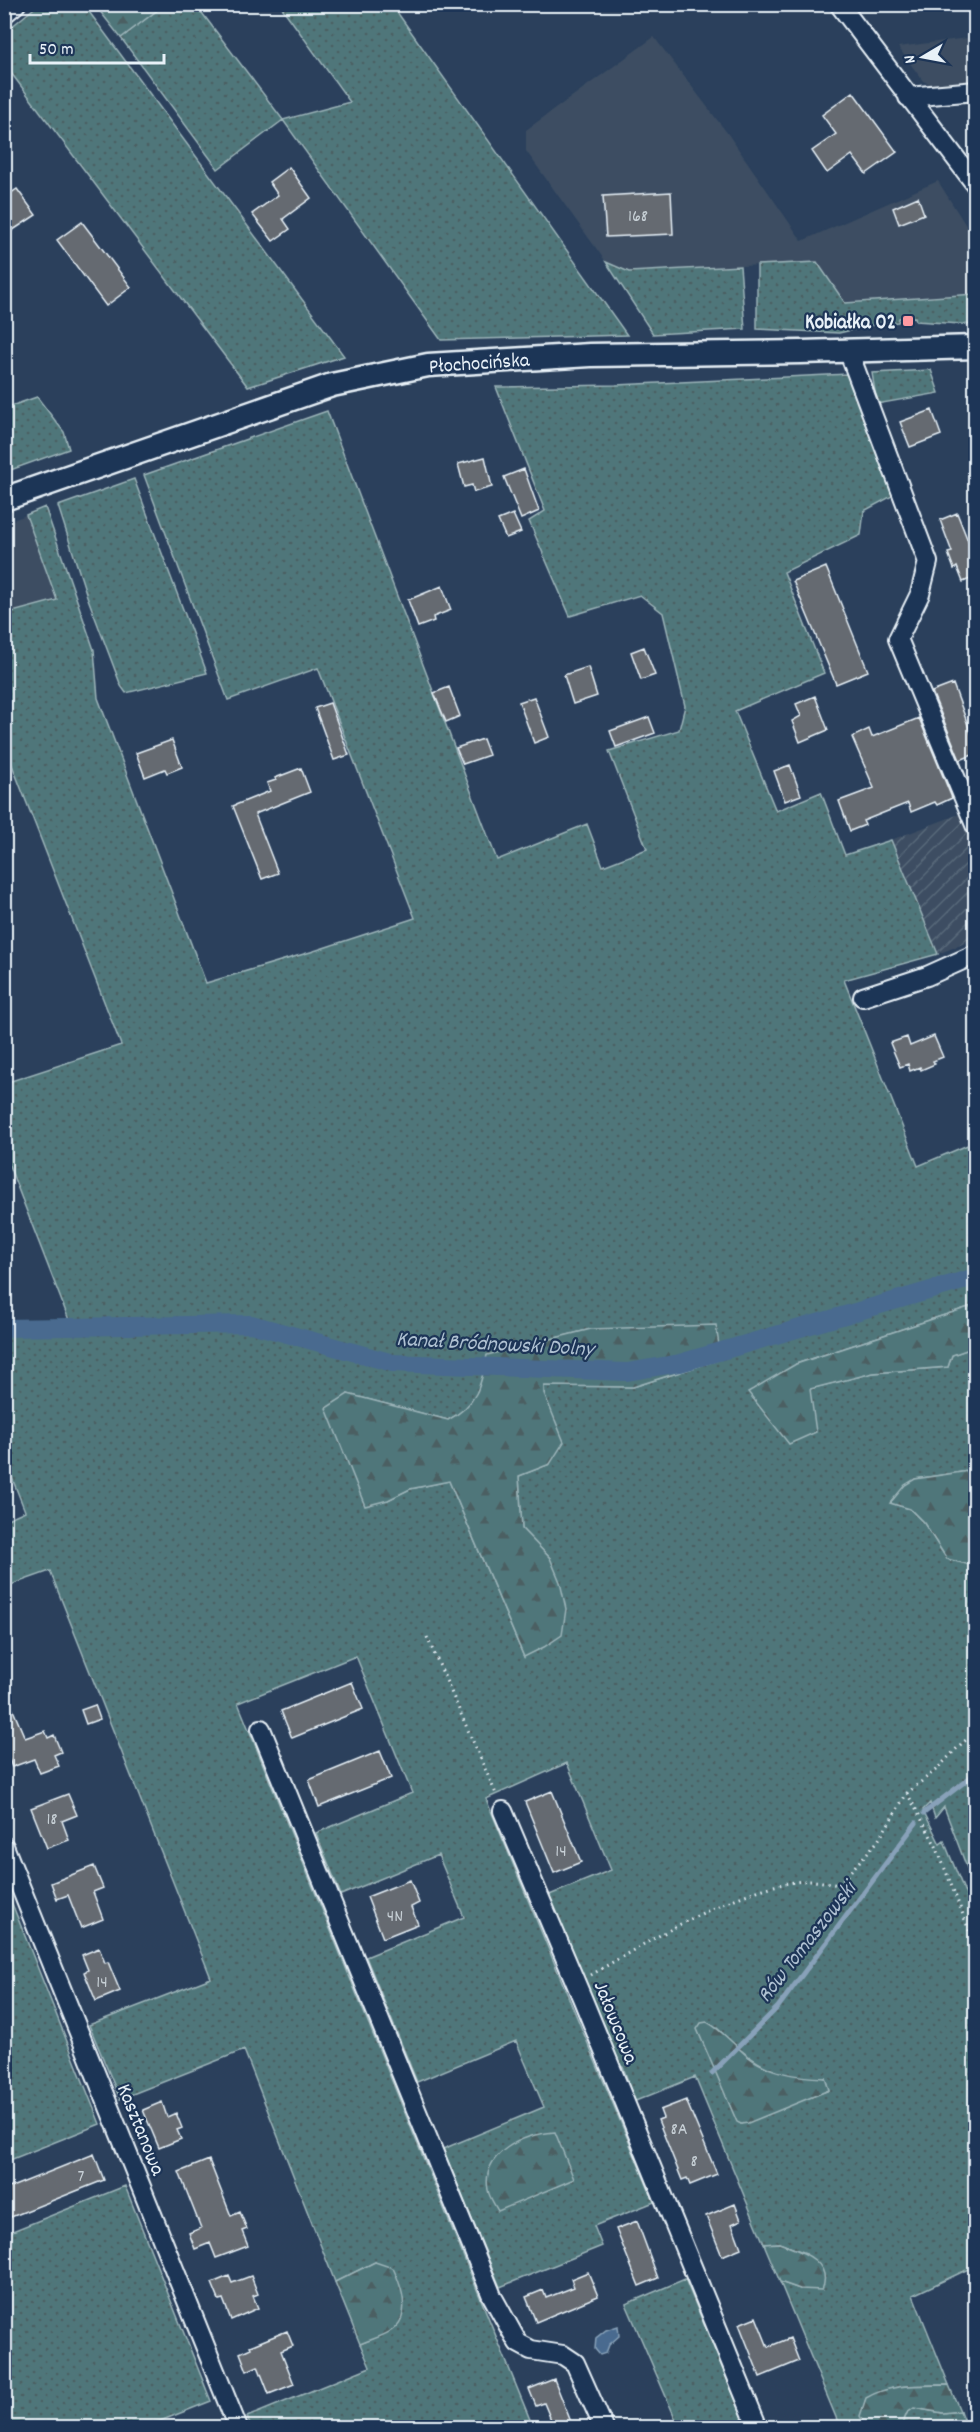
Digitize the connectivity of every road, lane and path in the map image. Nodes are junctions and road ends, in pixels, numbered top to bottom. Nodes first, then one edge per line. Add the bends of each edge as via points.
1 (16, 4) edge
2 (839, 4) edge
3 (4, 14) edge
4 (975, 92) edge
5 (908, 97) junction
6 (975, 185) edge
7 (975, 347) edge
8 (848, 350) junction
9 (4, 499) edge
10 (975, 827) edge
11 (975, 954) edge
12 (863, 997) dead end
13 (427, 1637) dead end
14 (261, 1729) dead end
15 (975, 1733) edge
16 (907, 1793) junction
17 (503, 1811) joint
18 (4, 1846) edge
19 (975, 1948) edge
20 (576, 1983) junction
21 (238, 2427) edge
22 (604, 2427) edge
23 (758, 2427) edge

1 - 3 street
2 - 5 street
4 - 5 street
5 - 6 street
7 - 8 main road, Płochocińska
8 - 9 main road, Płochocińska via 591,355 428,365 332,385
8 - 10 street via 928,562 920,594 898,639
11 - 12 street via 927,976
13 - 17 path
14 - 22 street via 492,2296 518,2343 531,2350 563,2355 575,2363
15 - 16 path
16 - 19 path via 936,1846
16 - 20 path via 878,1841 838,1885 810,1881 764,1888 695,1918
17 - 20 street, Jałowcowa
18 - 21 street, Kasztanowa
20 - 23 street, Jałowcowa

